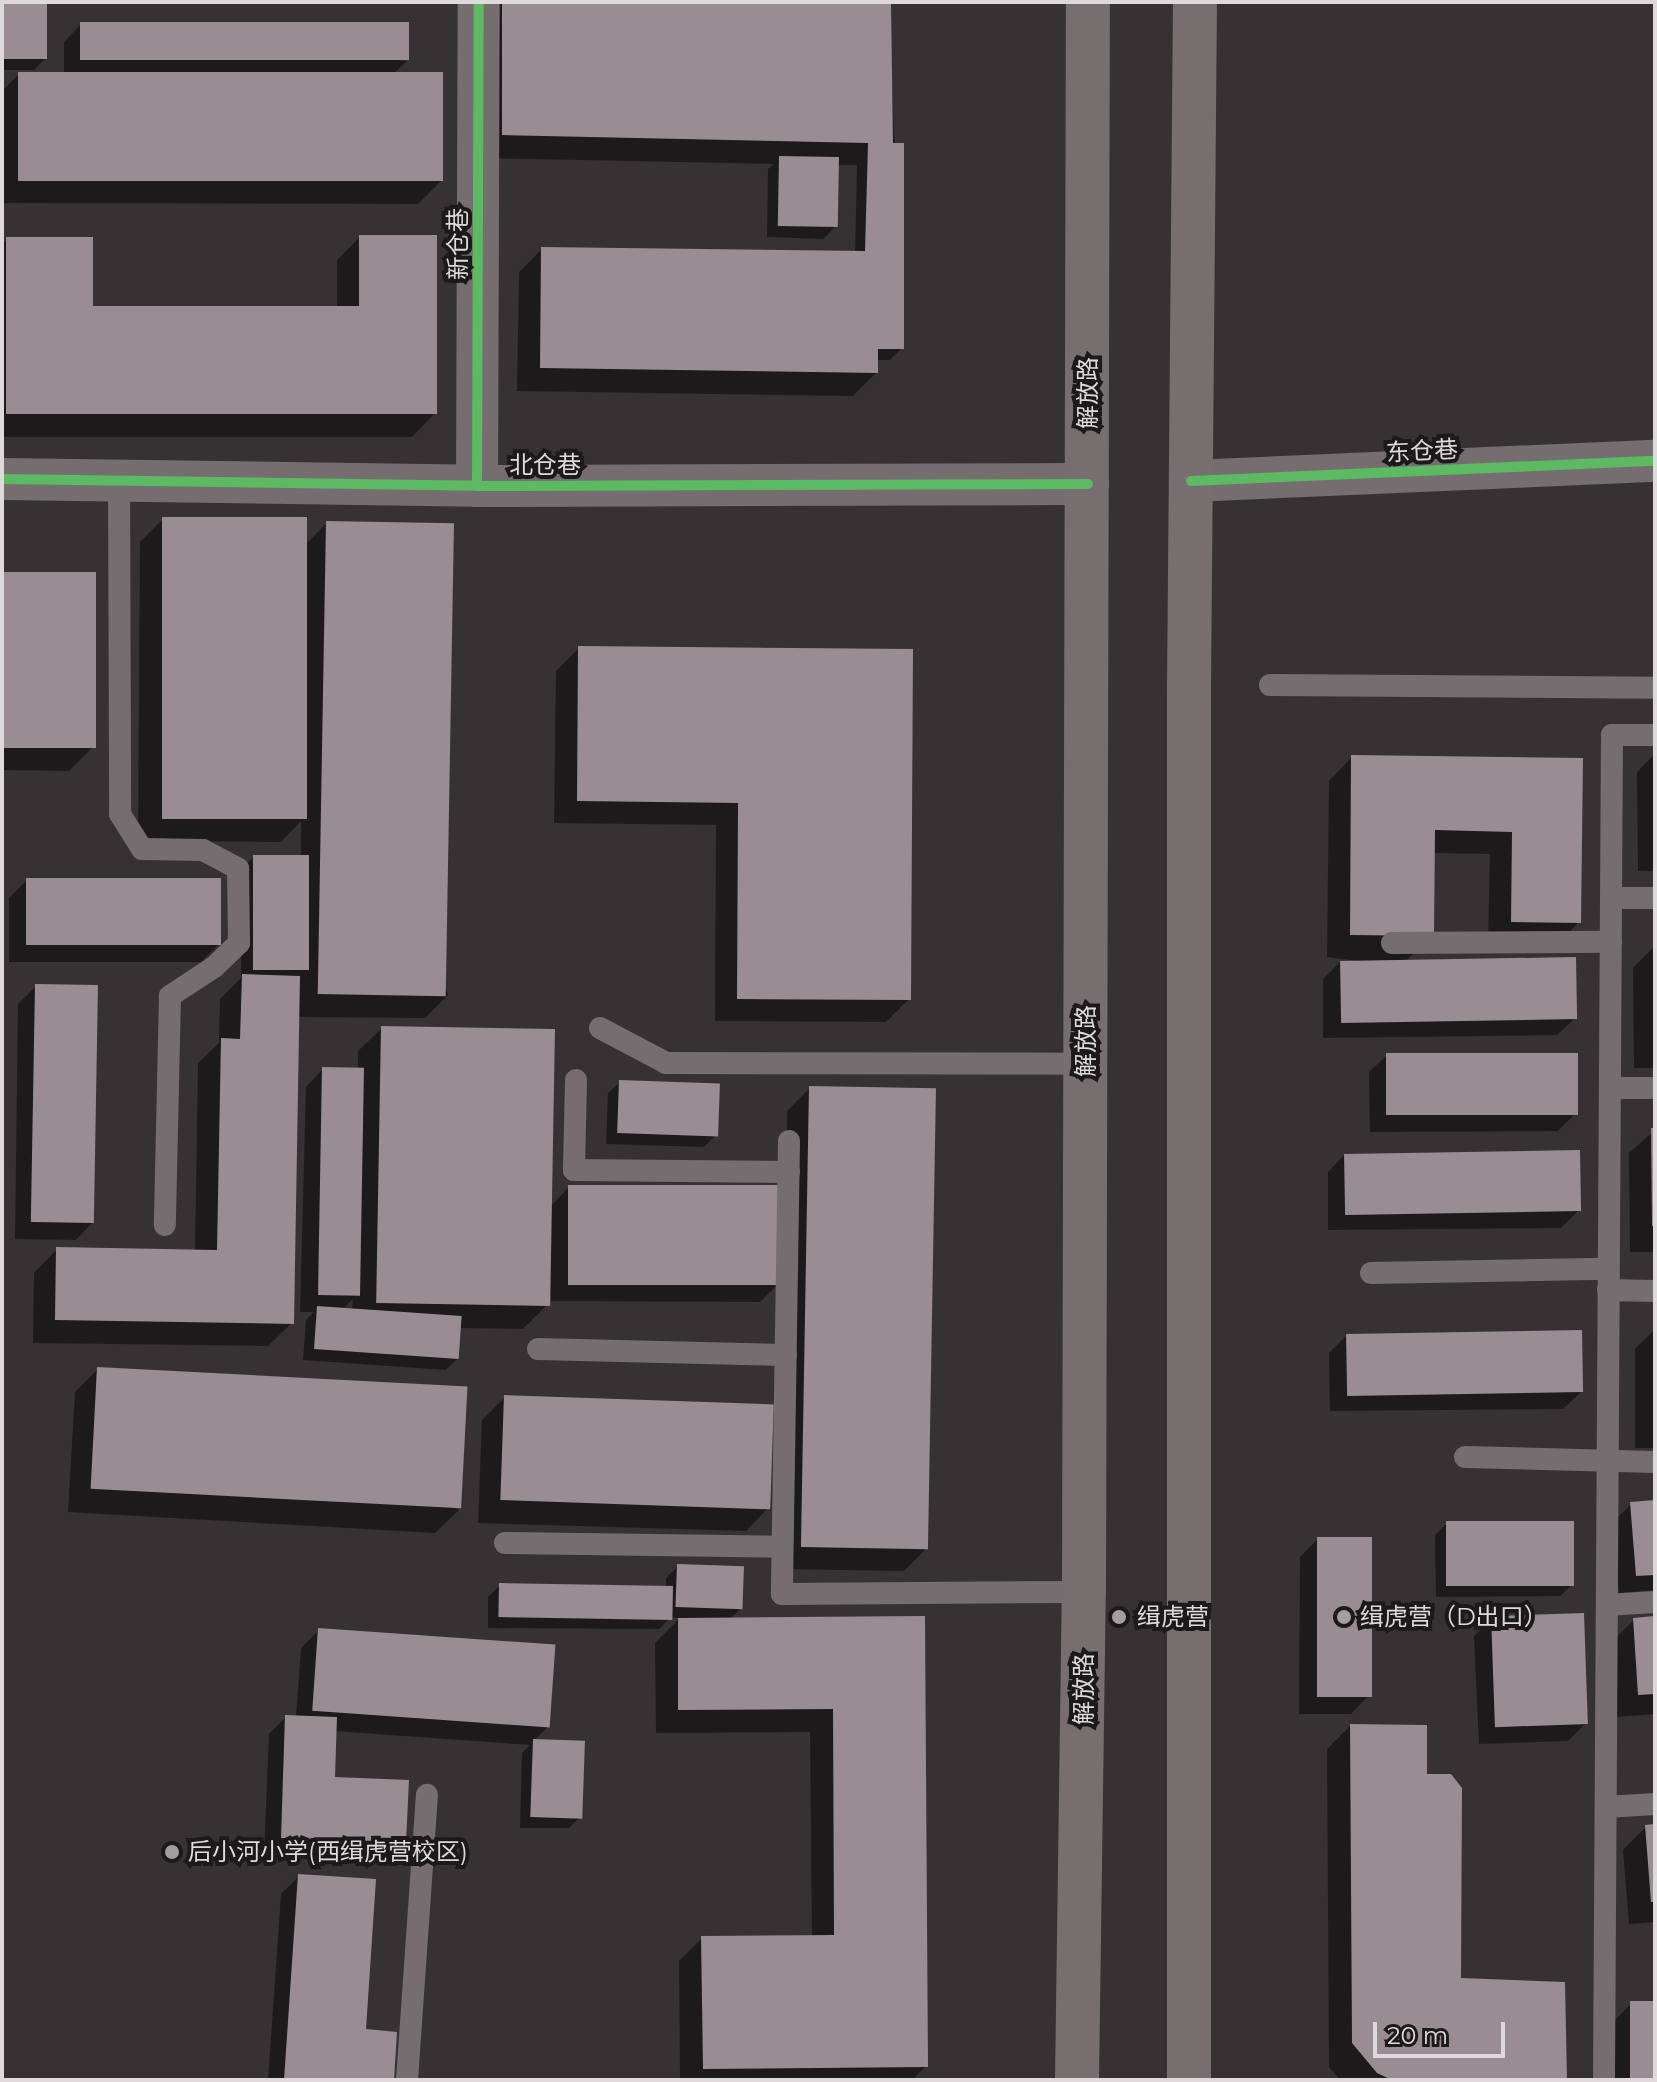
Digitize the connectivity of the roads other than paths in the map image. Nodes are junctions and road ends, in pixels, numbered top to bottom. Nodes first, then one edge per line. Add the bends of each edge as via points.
1 (479, 2) edge
2 (1088, 2) edge
3 (1195, 2) edge
4 (1655, 461) edge
5 (2, 479) edge
6 (119, 481) junction
7 (1191, 481) junction
8 (1088, 484) junction
9 (477, 486) junction
10 (1270, 685) dead end
11 (1655, 688) edge
12 (1655, 735) edge
13 (1611, 898) junction
14 (1655, 898) edge
15 (1611, 942) junction
16 (1392, 943) dead end
17 (600, 1028) dead end
18 (1086, 1064) junction
19 (576, 1080) dead end
20 (1610, 1088) junction
21 (1655, 1088) edge
22 (789, 1141) dead end
23 (789, 1172) junction
24 (165, 1225) dead end
25 (1371, 1273) dead end
26 (1608, 1280) junction
27 (1655, 1291) edge
28 (538, 1349) dead end
29 (786, 1355) junction
30 (1465, 1457) dead end
31 (1607, 1462) junction
32 (1655, 1462) edge
33 (505, 1543) dead end
34 (782, 1547) junction
35 (1084, 1592) junction
36 (1655, 1602) edge
37 (1607, 1605) junction
38 (427, 1795) dead end
39 (1655, 1804) edge
40 (1606, 1807) junction
41 (407, 2080) edge
42 (1077, 2080) edge
43 (1189, 2080) edge
44 (1604, 2080) edge

1 - 9 street, 新仓巷
2 - 8 main road, 解放路
3 - 7 main road
4 - 7 street, 东仓巷
5 - 6 street, 北仓巷
6 - 9 street, 北仓巷
6 - 24 lane via 120,814 142,849 203,850 238,869 239,943 170,996
7 - 43 main road
8 - 9 street, 北仓巷
8 - 18 main road, 解放路
10 - 11 lane
12 - 13 lane via 1612,735
13 - 14 lane
13 - 15 lane
15 - 16 lane
15 - 20 lane
17 - 18 lane via 666,1063
18 - 35 main road, 解放路
19 - 23 lane via 574,1170
20 - 21 lane
20 - 26 lane
22 - 23 lane
23 - 29 lane
25 - 26 lane
26 - 27 lane
26 - 31 lane
28 - 29 lane
29 - 34 lane
30 - 31 lane
31 - 32 lane
31 - 37 lane
33 - 34 lane
34 - 35 lane via 782,1594
35 - 42 main road, 解放路
36 - 37 lane
37 - 40 lane
38 - 41 lane
39 - 40 lane
40 - 44 lane

